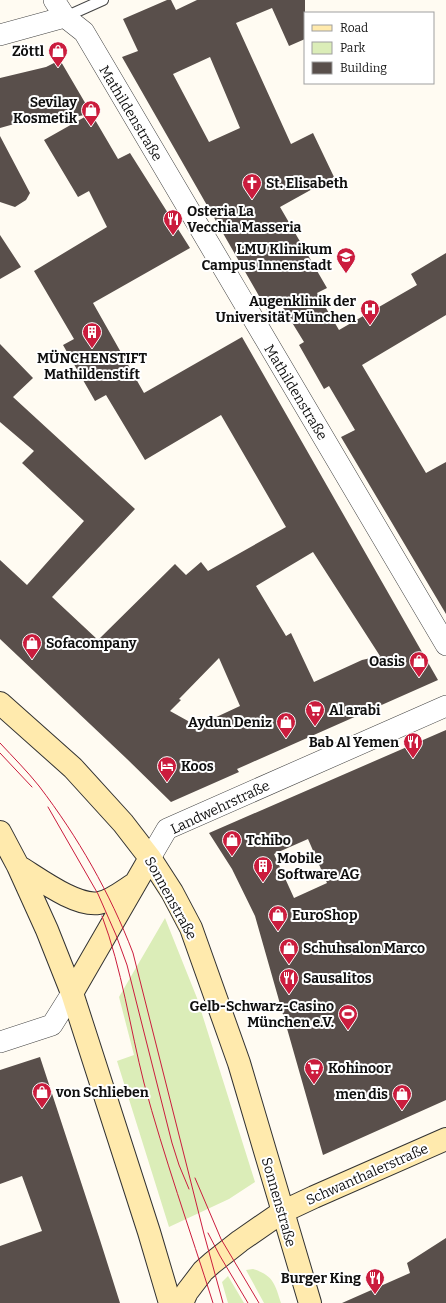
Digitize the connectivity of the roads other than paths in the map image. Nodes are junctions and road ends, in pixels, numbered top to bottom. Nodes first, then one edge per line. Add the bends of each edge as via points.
1 (103, 0) edge
2 (60, 8) edge
3 (0, 35) edge
4 (446, 645) edge
5 (0, 703) edge
6 (446, 706) edge
7 (0, 832) edge
8 (150, 858) junction
9 (18, 866) junction
10 (137, 882) junction
11 (72, 993) junction
12 (0, 1042) edge
13 (446, 1139) edge
14 (282, 1212) junction
15 (170, 1303) edge
16 (182, 1303) edge
17 (310, 1303) edge

1 - 2 lane
2 - 3 street
2 - 4 street, Mathildenstraße via 84,32
5 - 8 main road, Sonnenstraße via 74,768
6 - 8 street, Landwehrstraße via 167,828
7 - 9 main road
8 - 10 main road, Landwehrstraße
8 - 14 main road, Sonnenstraße via 179,905 198,945 239,1063
9 - 10 main road via 68,896 85,903 107,901
9 - 11 main road
10 - 11 main road, Landwehrstraße
11 - 12 street via 52,1025
11 - 15 main road
13 - 14 main road, Schwanthalerstraße
14 - 16 main road, Schwanthalerstraße via 203,1271
14 - 17 main road, Sonnenstraße

